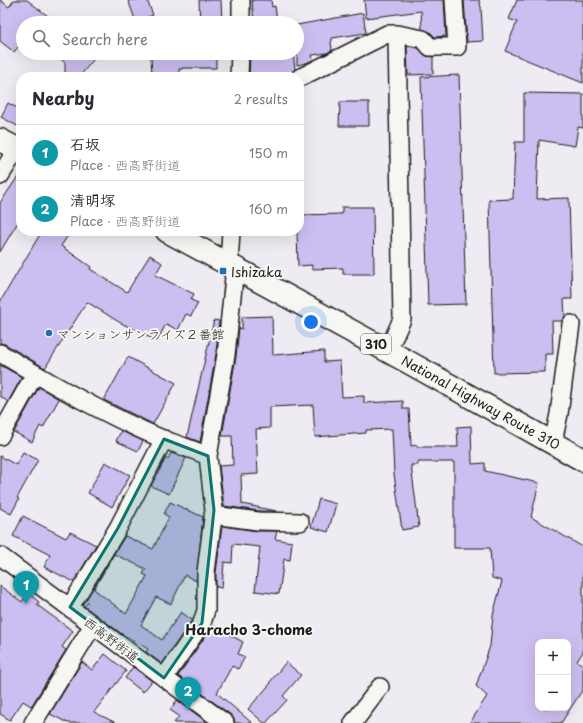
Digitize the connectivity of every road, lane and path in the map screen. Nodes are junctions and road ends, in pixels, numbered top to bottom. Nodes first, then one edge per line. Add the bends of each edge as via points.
1 (241, 0) edge
2 (454, 0) edge
3 (241, 16) edge
4 (397, 34) junction
5 (240, 60) edge
6 (239, 72) edge
7 (304, 76) edge
8 (13, 147) edge
9 (0, 176) edge
10 (176, 236) edge
11 (231, 236) edge
12 (230, 266) junction
13 (571, 324) dead end
14 (388, 350) junction
15 (0, 353) edge
16 (35, 374) junction
17 (0, 436) edge
18 (164, 440) junction
19 (553, 442) junction
20 (208, 456) junction
21 (582, 458) edge
22 (214, 515) junction
23 (300, 522) dead end
24 (0, 556) edge
25 (70, 607) junction
26 (93, 625) junction
27 (164, 678) junction
28 (380, 687) dead end
29 (33, 723) edge
30 (225, 723) edge
31 (353, 723) edge

1 - 3 street
2 - 4 street via 456,47 430,47 423,38
4 - 7 street via 387,34
4 - 14 street via 402,319
5 - 6 street
8 - 9 street
10 - 12 highway, National Highway Route 310 / 310
11 - 12 street
12 - 14 highway, National Highway Route 310 / 310
12 - 20 street via 234,277 226,355
13 - 19 street
14 - 19 highway, National Highway Route 310 / 310
15 - 16 street
16 - 17 street
16 - 18 street
18 - 20 street
18 - 25 street via 114,535
19 - 21 highway, National Highway Route 310 / 310
20 - 22 street
22 - 23 street via 258,521
22 - 27 street via 206,572 206,610 202,623
24 - 25 street, 西高野街道
25 - 26 street, 西高野街道
26 - 27 street, 西高野街道
26 - 29 street
27 - 30 street, 西高野街道
28 - 31 street

